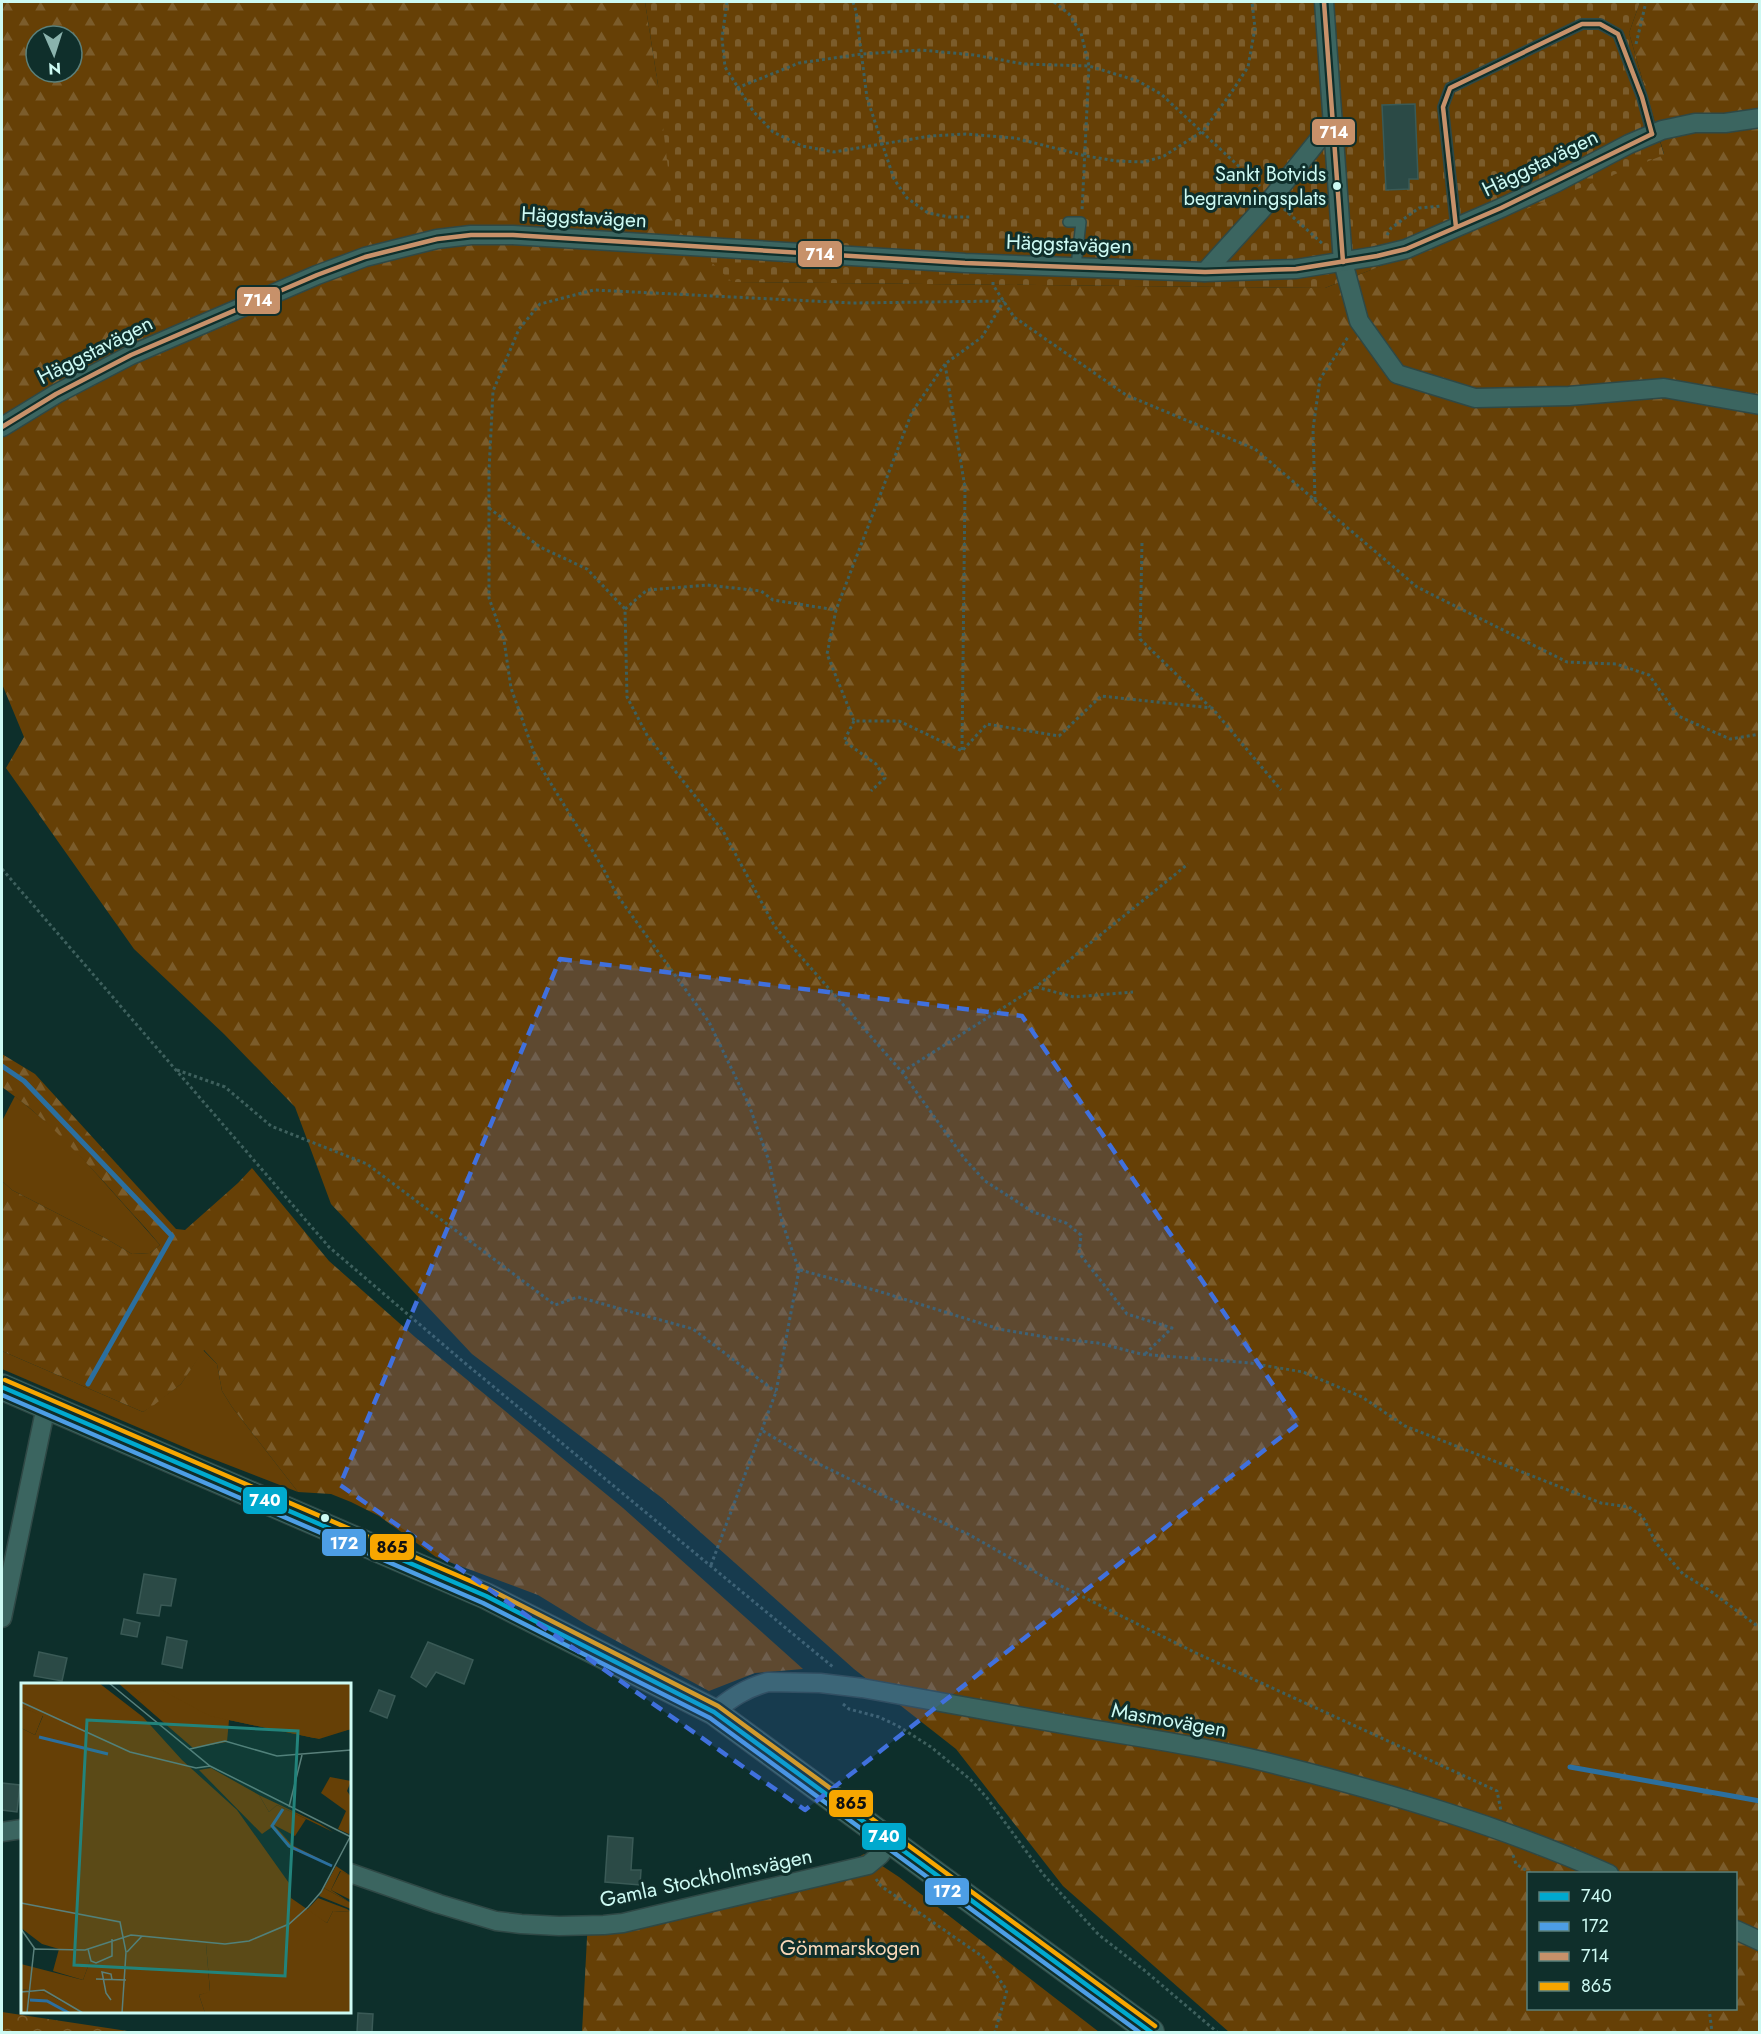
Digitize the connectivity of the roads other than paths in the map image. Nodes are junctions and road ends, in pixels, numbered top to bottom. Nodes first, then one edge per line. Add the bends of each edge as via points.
1 (1324, 2) edge
2 (1760, 117) edge
3 (1332, 123) junction
4 (1652, 134) junction
5 (1068, 222) dead end
6 (1456, 227) junction
7 (1343, 262) junction
8 (1076, 266) junction
9 (1205, 272) junction
10 (1760, 405) edge
11 (2, 427) edge
12 (2, 1387) edge
13 (46, 1406) junction
14 (2, 1618) edge
15 (714, 1712) junction
16 (21, 1829) edge
17 (2, 1832) edge
18 (889, 1842) junction
19 (1604, 1872) edge
20 (351, 1873) edge
21 (1737, 1930) edge
22 (1760, 1941) edge
23 (1151, 2032) edge

1 - 3 street
2 - 4 street, Häggstavägen via 1677,126
3 - 7 street
3 - 9 street
4 - 6 street, Häggstavägen
4 - 6 lane via 1618,34 1600,24 1582,24 1450,88 1443,107
5 - 8 lane via 1082,222
6 - 7 street, Häggstavägen via 1406,249
7 - 9 street, Häggstavägen via 1296,269
7 - 10 street via 1359,321 1397,374 1475,398 1664,388
8 - 9 street, Häggstavägen
8 - 11 street, Häggstavägen via 965,263 513,235 437,239 364,257 130,355
12 - 13 main road
13 - 14 street
13 - 15 main road via 486,1596
15 - 18 main road
15 - 19 street, Masmovägen via 736,1694 768,1682 831,1684 1179,1744 1280,1765 1384,1794 1505,1832
16 - 17 street
18 - 20 street, Gamla Stockholmsvägen via 868,1865 604,1925 496,1921
18 - 23 main road
21 - 22 street

